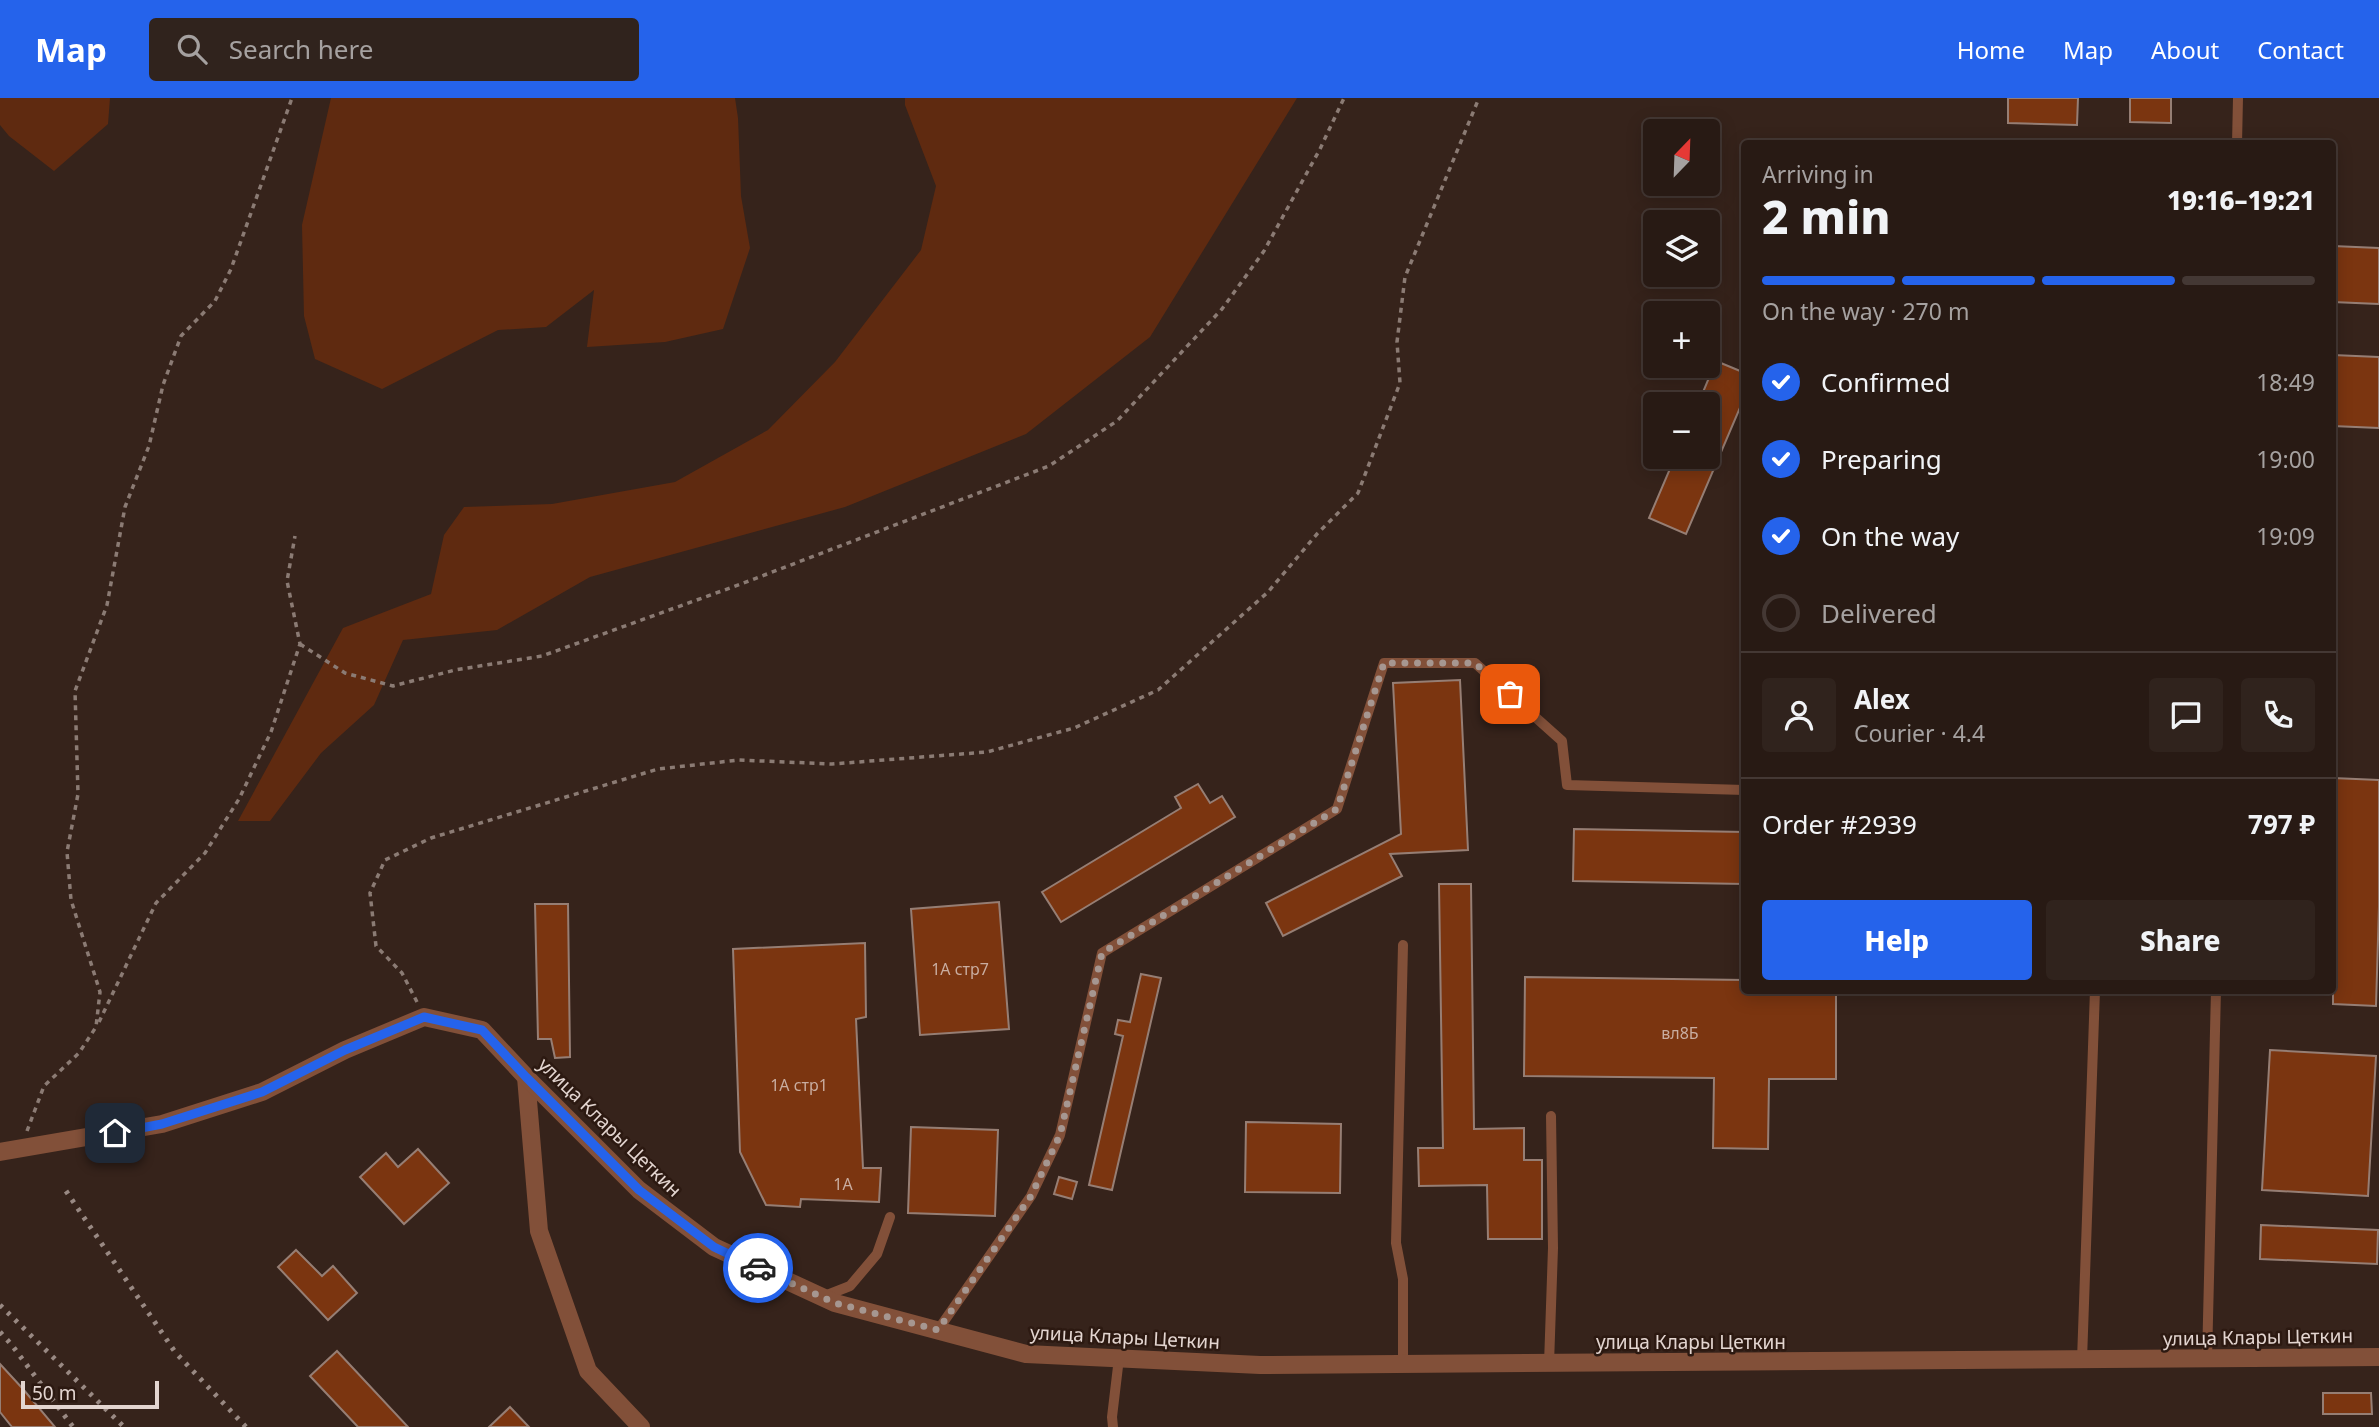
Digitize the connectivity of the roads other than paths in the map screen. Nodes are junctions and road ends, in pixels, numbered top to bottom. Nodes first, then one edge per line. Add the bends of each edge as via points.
1 (2238, 98) edge
2 (2237, 140) edge
3 (1741, 790) edge
4 (1403, 945) dead end
5 (2095, 994) edge
6 (2216, 994) edge
7 (526, 1077) junction
8 (1551, 1116) dead end
9 (0, 1152) edge
10 (890, 1217) dead end
11 (822, 1297) junction
12 (938, 1330) junction
13 (2379, 1357) edge
14 (1119, 1358) junction
15 (2082, 1360) junction
16 (2207, 1360) junction
17 (1549, 1364) junction
18 (1402, 1365) junction
19 (641, 1427) edge
20 (1113, 1427) edge

1 - 2 lane
3 - 12 lane via 1567,785 1562,741 1475,663 1384,663 1337,809 1102,953 1060,1135 1031,1196
4 - 18 lane via 1396,1243 1403,1279
5 - 15 lane
6 - 16 lane
7 - 9 street, улица Клары Цеткин via 482,1030 424,1017 262,1092 162,1124
7 - 11 street, улица Клары Цеткин via 639,1190 714,1247
7 - 19 street via 539,1231 588,1371
8 - 17 lane
10 - 11 lane via 877,1254 850,1286
11 - 12 street, улица Клары Цеткин
12 - 14 street, улица Клары Цеткин via 1026,1354
13 - 16 street, улица Клары Цеткин
14 - 18 street, улица Клары Цеткин via 1260,1366
14 - 20 lane
15 - 16 street, улица Клары Цеткин
15 - 17 street, улица Клары Цеткин
17 - 18 street, улица Клары Цеткин

